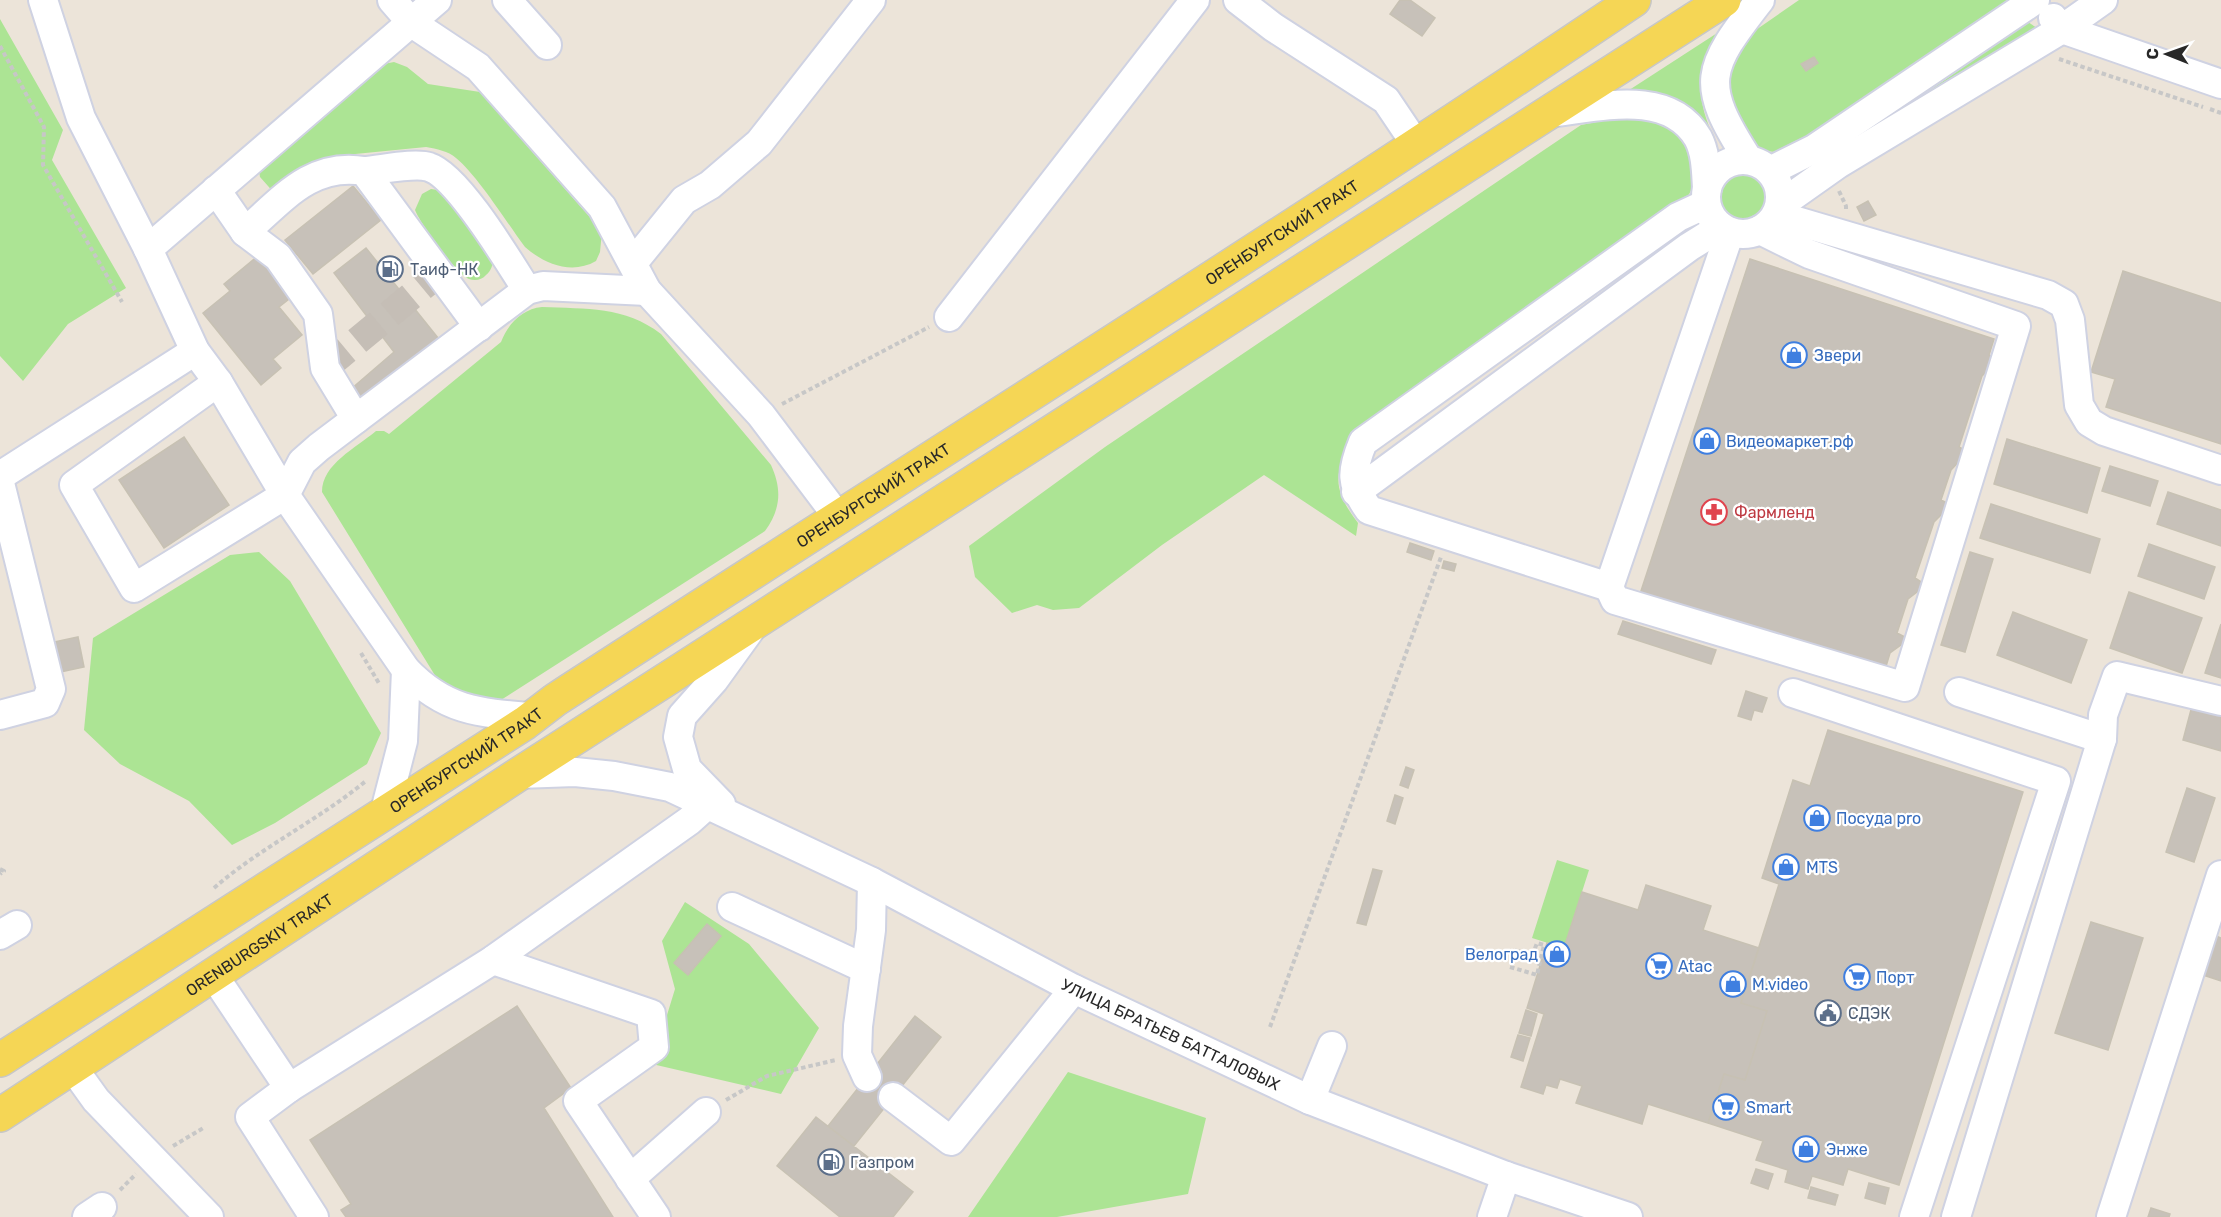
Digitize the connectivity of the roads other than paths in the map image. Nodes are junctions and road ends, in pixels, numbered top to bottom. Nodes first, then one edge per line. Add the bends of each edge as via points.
1 (43, 0) edge
2 (392, 0) edge
3 (437, 0) edge
4 (507, 0) edge
5 (871, 0) edge
6 (1195, 0) edge
7 (1238, 0) edge
8 (1634, 0) edge
9 (1724, 0) edge
10 (1760, 0) edge
11 (2037, 0) edge
12 (2103, 0) edge
13 (411, 23) junction
14 (2062, 29) junction
15 (547, 45) dead end
16 (2221, 84) edge
17 (1548, 113) junction
18 (1417, 146) junction
19 (1759, 165) junction
20 (364, 171) junction
21 (216, 190) junction
22 (1716, 213) junction
23 (1772, 217) junction
24 (245, 232) junction
25 (148, 249) junction
26 (633, 263) junction
27 (527, 290) junction
28 (647, 291) junction
29 (949, 317) road end
30 (479, 327) junction
31 (195, 351) junction
32 (218, 382) junction
33 (356, 418) junction
34 (2221, 470) edge
35 (0, 476) edge
36 (0, 483) edge
37 (285, 495) junction
38 (838, 517) junction
39 (1610, 587) junction
40 (755, 623) junction
41 (406, 670) junction
42 (1959, 692) dead end
43 (1793, 693) dead end
44 (2221, 701) edge
45 (0, 715) edge
46 (532, 717) junction
47 (2102, 739) junction
48 (519, 774) junction
49 (719, 809) junction
50 (385, 812) junction
51 (2221, 875) edge
52 (872, 882) junction
53 (732, 907) dead end
54 (494, 960) junction
55 (866, 969) junction
56 (213, 976) junction
57 (1074, 989) junction
58 (1332, 1046) dead end
59 (0, 1060) edge
60 (862, 1066) road end
61 (73, 1068) junction
62 (289, 1088) junction
63 (893, 1097) dead end
64 (1310, 1100) junction
65 (706, 1112) road end
66 (0, 1115) edge
67 (1506, 1176) junction
68 (630, 1179) junction
69 (209, 1217) edge
70 (314, 1217) edge
71 (656, 1217) edge
72 (1492, 1217) edge
73 (1628, 1217) edge
74 (1914, 1217) edge
75 (1956, 1217) edge
76 (2110, 1217) edge

1 - 25 street via 81,118
2 - 13 street
3 - 13 street
4 - 15 street
5 - 26 street via 759,143 710,185 684,200
6 - 29 street
7 - 18 street via 1386,100
8 - 18 main road, ОРЕНБУРГСКИЙ ТРАКТ
9 - 17 main road
10 - 19 street via 1727,42 1716,64 1715,92 1725,123
11 - 14 street
11 - 19 street via 1814,150
12 - 14 street
13 - 21 street
13 - 26 street via 478,67 602,207
14 - 16 street
14 - 23 street via 1838,164
17 - 22 street via 1642,104 1670,111 1698,139
17 - 40 main road
18 - 38 main road, ОРЕНБУРГСКИЙ ТРАКТ
19 - 22 street via 1725,164 1715,171
19 - 23 street via 1777,181
20 - 24 street via 333,169 302,182
20 - 27 street via 426,166 442,172 492,235
20 - 30 street
21 - 24 street
21 - 25 street
22 - 23 street via 1740,234
22 - 39 street
22 - 39 street via 1678,217 1363,442 1354,466 1356,492 1369,510
23 - 34 street via 2048,295 2064,304 2070,320 2079,405 2089,422 2104,431
23 - 39 street via 1809,254 2016,326 1905,687 1615,600
24 - 33 street via 278,256 318,314 325,368
25 - 31 street
26 - 28 street
27 - 28 street via 543,285
27 - 30 street
28 - 38 street via 761,415
30 - 33 street
31 - 32 street
31 - 35 street
32 - 37 street
32 - 37 street via 74,485 134,588
33 - 37 street via 302,462
36 - 45 street via 51,689 45,703
37 - 41 street
38 - 46 main road, ОРЕНБУРГСКИЙ ТРАКТ
40 - 48 main road
40 - 49 street, УЛИЦА БРАТЬЕВ БАТТАЛОВЫХ via 714,681 682,716 678,737 687,769
41 - 46 street via 422,687 457,707
41 - 50 street via 403,741
42 - 47 street
43 - 74 street via 2056,781
44 - 47 street via 2117,676 2103,715
46 - 50 main road, ОРЕНБУРГСКИЙ ТРАКТ
47 - 75 street
48 - 49 street, УЛИЦА БРАТЬЕВ БАТТАЛОВЫХ via 575,772 614,776 670,787
48 - 56 main road, ORENBURGSKIY TRAKT
49 - 52 street, УЛИЦА БРАТЬЕВ БАТТАЛОВЫХ
49 - 54 street via 689,821
50 - 59 main road, ОРЕНБУРГСКИЙ ТРАКТ
51 - 76 street
52 - 55 street
52 - 57 street, УЛИЦА БРАТЬЕВ БАТТАЛОВЫХ
53 - 55 street
54 - 62 street
54 - 68 street via 651,1014 654,1047 578,1101
55 - 60 street
56 - 61 main road, ORENBURGSKIY TRAKT
56 - 62 street
57 - 63 street via 951,1141
57 - 64 street, УЛИЦА БРАТЬЕВ БАТТАЛОВЫХ
58 - 64 street
61 - 66 main road, ORENBURGSKIY TRAKT
61 - 69 street via 96,1100
62 - 70 street via 249,1117
64 - 67 street, УЛИЦА БРАТЬЕВ БАТТАЛОВЫХ
65 - 68 street
67 - 72 street
67 - 73 street, УЛИЦА БРАТЬЕВ БАТТАЛОВЫХ
68 - 71 street

